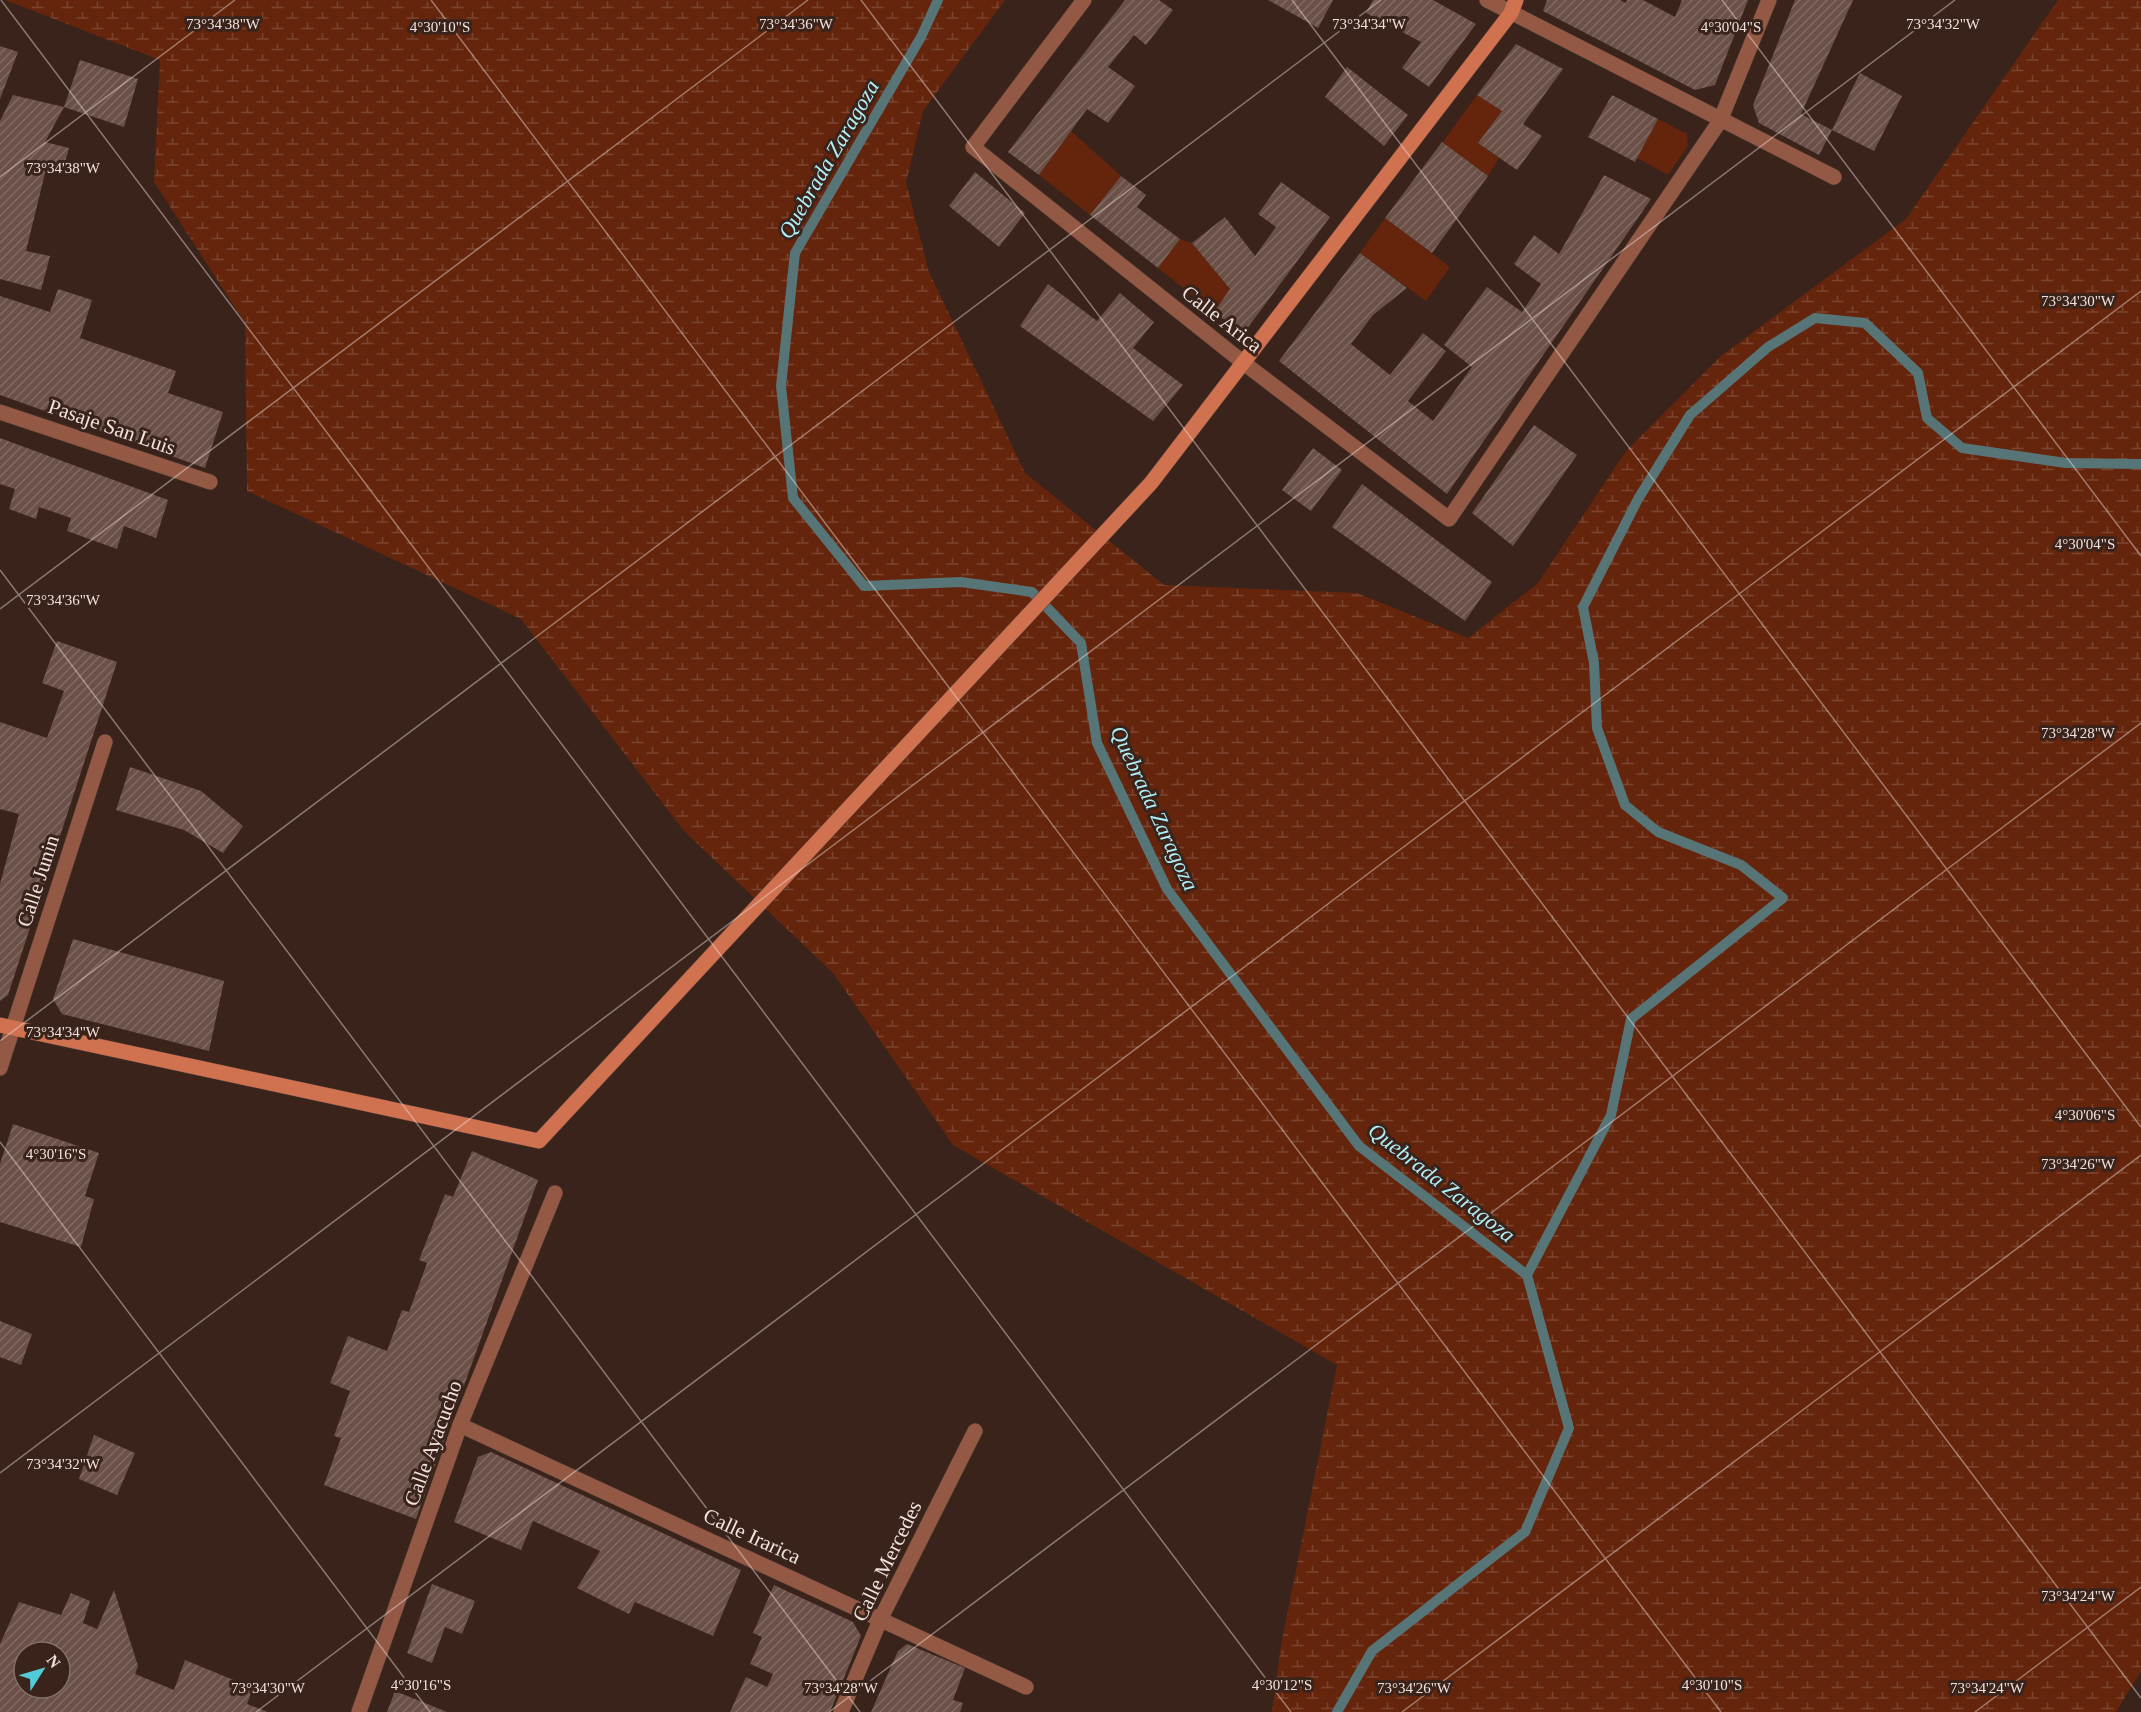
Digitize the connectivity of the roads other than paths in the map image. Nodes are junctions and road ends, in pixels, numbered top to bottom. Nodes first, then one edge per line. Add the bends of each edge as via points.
1 (1084, 0) edge
2 (1487, 0) edge
3 (1769, 0) edge
4 (1514, 7) edge
5 (1720, 121) junction
6 (1834, 177) dead end
7 (1245, 364) junction
8 (0, 412) edge
9 (210, 482) dead end
10 (105, 742) dead end
11 (6, 1026) edge
12 (0, 1068) edge
13 (555, 1193) dead end
14 (460, 1425) junction
15 (975, 1431) dead end
16 (881, 1618) junction
17 (1026, 1687) dead end
18 (359, 1712) edge
19 (841, 1712) edge

1 - 7 street, Calle Arica via 973,147
2 - 4 street
3 - 5 street
4 - 5 street
4 - 7 street
5 - 6 street
5 - 7 street, Calle Arica via 1449,519
7 - 11 street via 1151,483 539,1141
8 - 9 street, Pasaje San Luis
10 - 11 street, Calle Junin
11 - 12 street, Calle Junin
13 - 14 street, Calle Ayacucho
14 - 16 street, Calle Irarica
14 - 18 street, Calle Ayacucho
15 - 16 street, Calle Mercedes
16 - 17 street, Calle Irarica
16 - 19 street, Calle Mercedes

